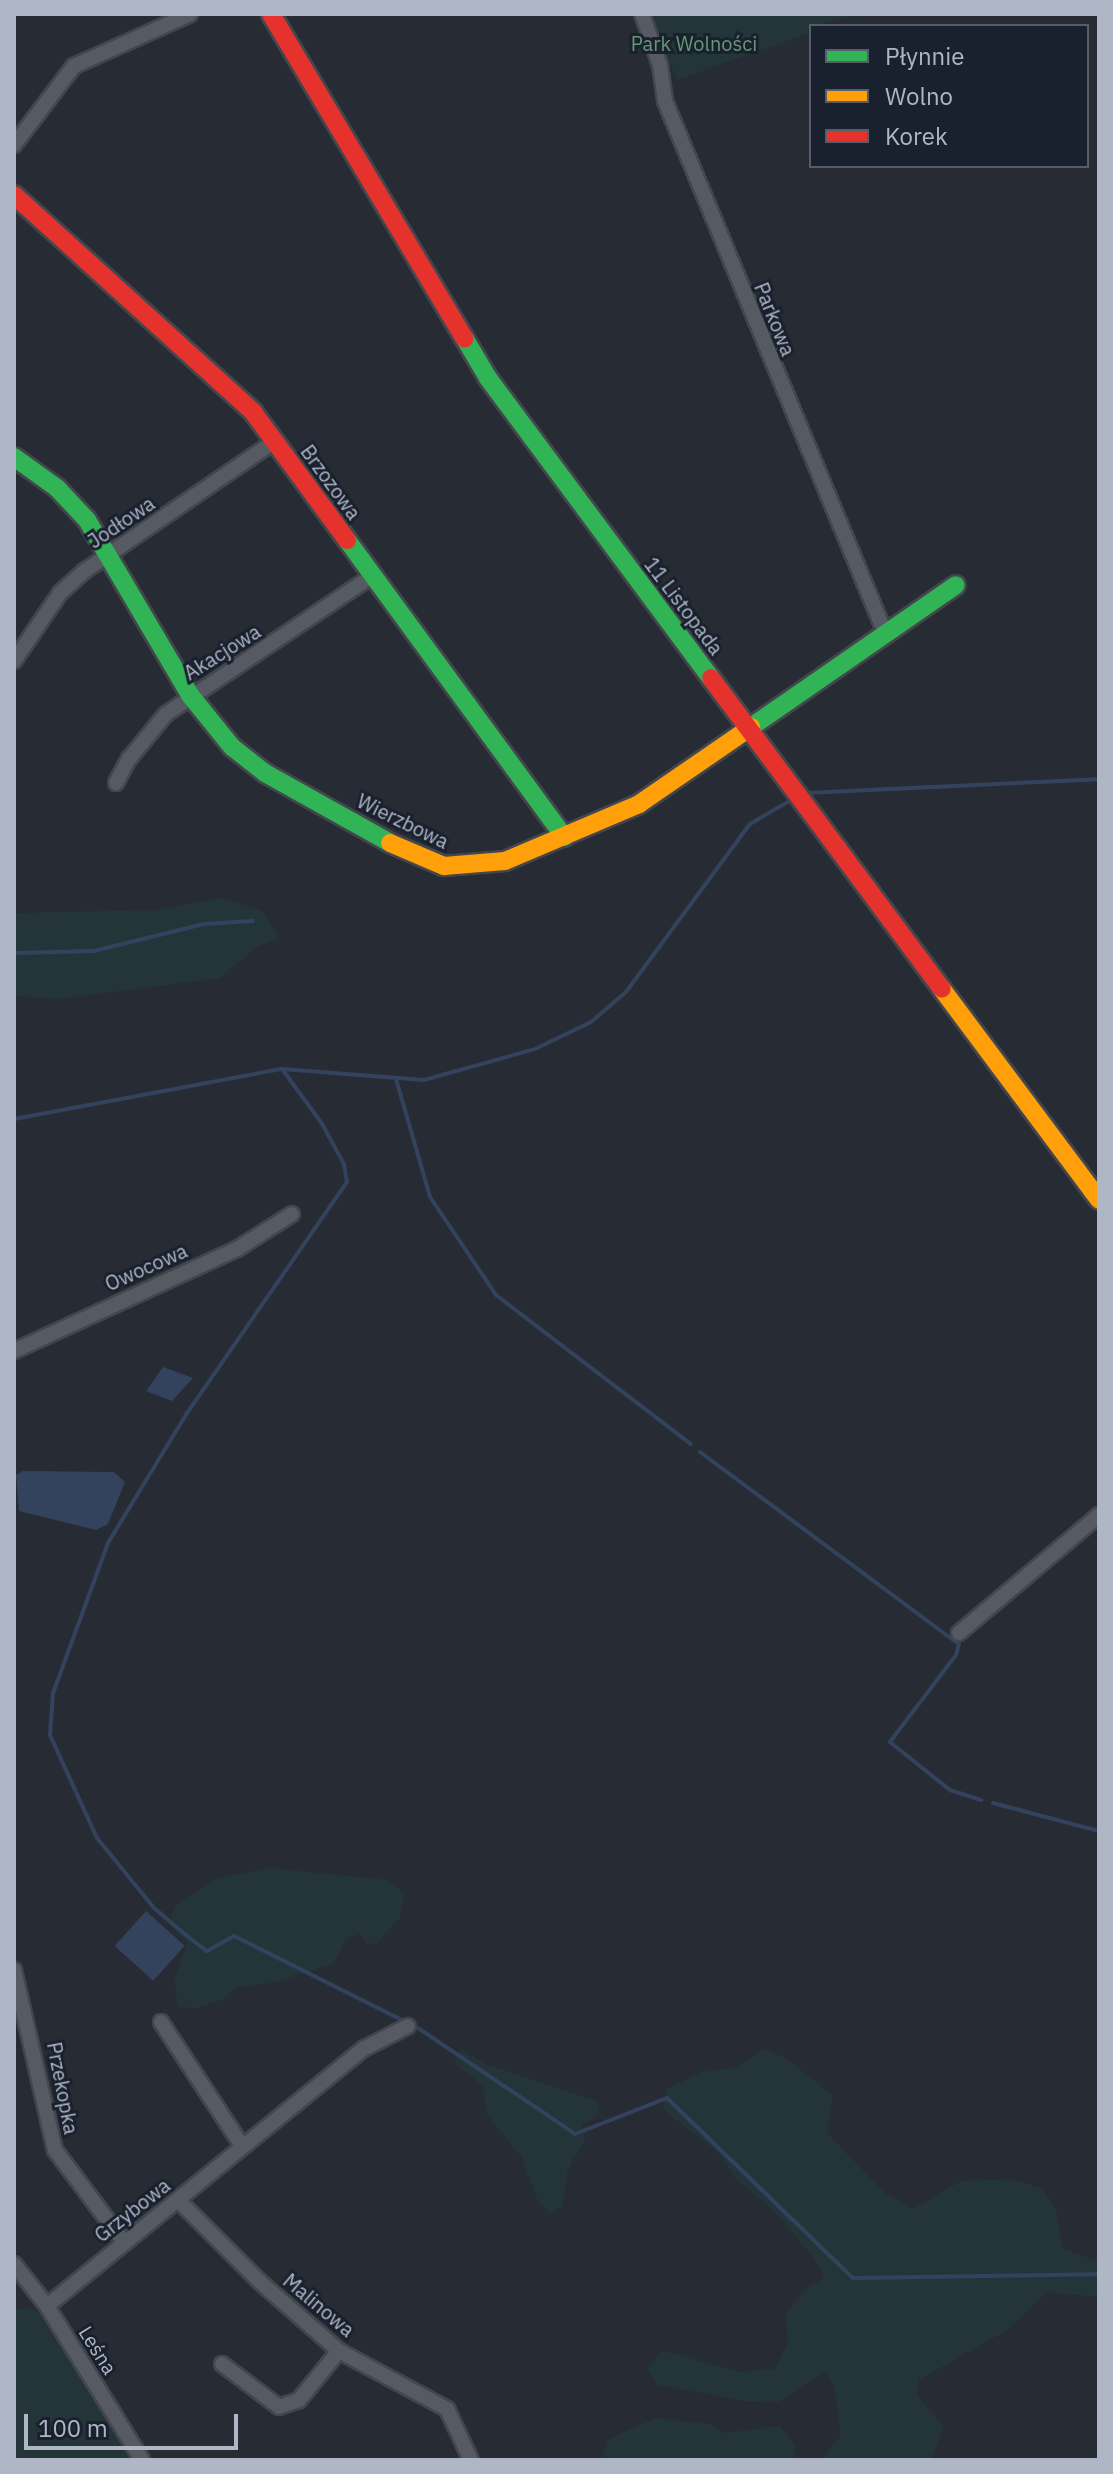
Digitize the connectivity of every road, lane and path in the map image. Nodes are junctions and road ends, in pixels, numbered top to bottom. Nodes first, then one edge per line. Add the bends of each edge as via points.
1 (190, 14) edge
2 (271, 14) edge
3 (642, 14) edge
4 (14, 145) edge
5 (14, 195) edge
6 (275, 441) junction
7 (14, 457) edge
8 (109, 554) junction
9 (372, 576) junction
10 (956, 585) dead end
11 (886, 635) junction
12 (14, 661) edge
13 (190, 695) junction
14 (750, 731) junction
15 (116, 783) dead end
16 (564, 837) junction
17 (1099, 1200) edge
18 (292, 1214) dead end
19 (14, 1351) edge
20 (1099, 1515) edge
21 (959, 1633) dead end
22 (14, 1970) edge
23 (161, 2022) dead end
24 (408, 2026) dead end
25 (242, 2146) junction
26 (178, 2200) junction
27 (123, 2241) junction
28 (14, 2264) edge
29 (47, 2306) junction
30 (339, 2351) junction
31 (222, 2364) dead end
32 (142, 2460) edge
33 (471, 2460) edge

1 - 4 street via 74,66
2 - 14 street, 11 Listopada via 488,378
3 - 11 street, Parkowa via 676,131
5 - 6 street, Brzozowa via 237,395
6 - 8 street, Jodłowa
6 - 9 street, Brzozowa
7 - 8 street, Wierzbowa via 67,498
8 - 12 street, Jodłowa via 60,593
8 - 13 street, Wierzbowa
9 - 13 street, Akacjowa
9 - 16 street, Brzozowa
10 - 11 street, Wierzbowa
11 - 14 street, Wierzbowa
13 - 15 street, Akacjowa via 150,731
13 - 16 street, Wierzbowa via 244,759 431,863 485,866
14 - 16 street, Wierzbowa via 660,793
14 - 17 street, 11 Listopada
18 - 19 street, Owocowa via 237,1249
20 - 21 street
22 - 27 street, Przekopka via 55,2150
23 - 25 street
24 - 25 street, Grzybowa via 365,2048
25 - 26 street, Grzybowa
26 - 27 street, Grzybowa
26 - 30 street, Malinowa
27 - 29 street, Grzybowa
28 - 29 street, Leśna
29 - 32 street, Leśna
30 - 31 street via 299,2400 279,2407
30 - 33 street, Malinowa via 447,2409

